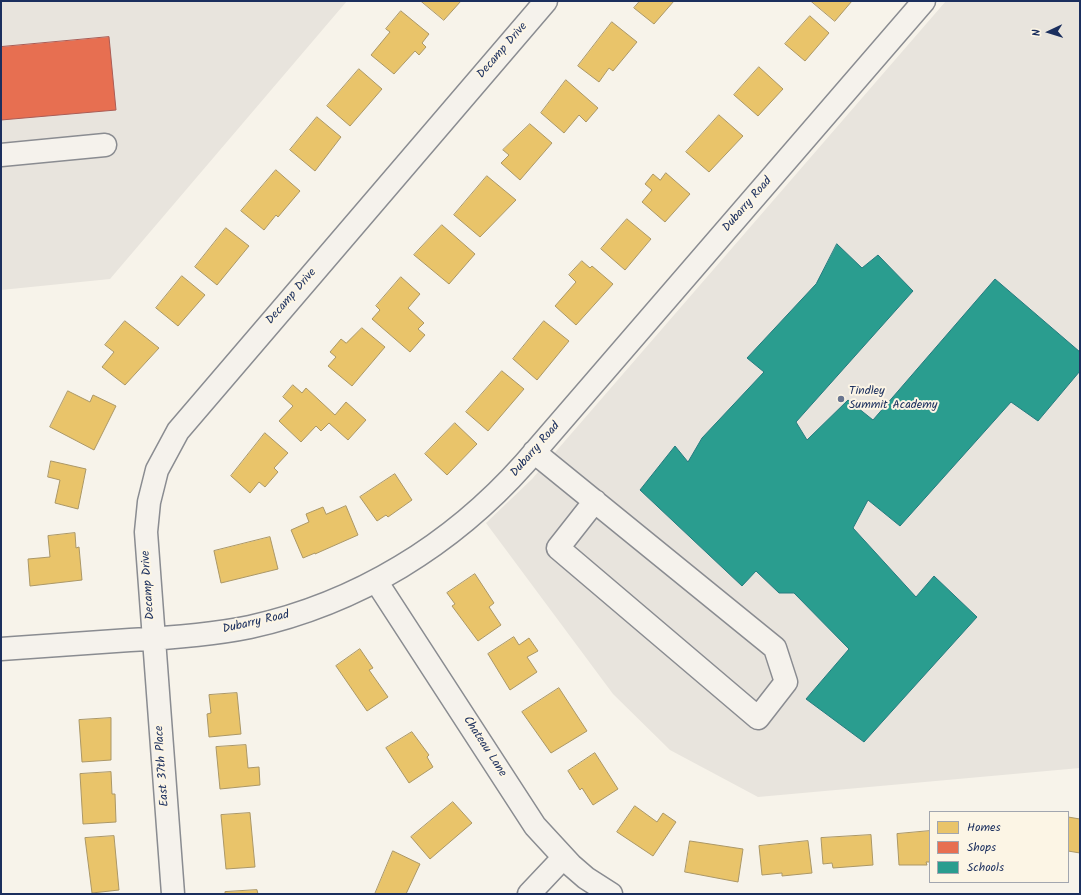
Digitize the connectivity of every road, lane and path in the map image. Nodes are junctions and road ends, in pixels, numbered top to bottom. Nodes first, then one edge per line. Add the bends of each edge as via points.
1 (546, 1) edge
2 (924, 1) edge
3 (105, 145) dead end
4 (1, 155) edge
5 (534, 452) junction
6 (595, 501) junction
7 (376, 581) junction
8 (153, 639) junction
9 (1, 649) edge
10 (563, 858) junction
11 (173, 894) edge
12 (530, 894) edge
13 (611, 894) edge

1 - 8 street, Decamp Drive via 172,440 157,470 147,520
2 - 5 street, Dubarry Road
3 - 4 street
5 - 6 street
5 - 7 street, Dubarry Road via 506,484 456,530 414,560
6 - 6 street via 776,648 786,682 758,718 558,548
7 - 8 street, Dubarry Road via 319,606 280,619 220,632
7 - 10 street, Chateau Lane via 535,826
8 - 9 street, Dubarry Road
8 - 11 street, East 37th Place
10 - 12 street
10 - 13 street, Chateau Lane via 586,878

